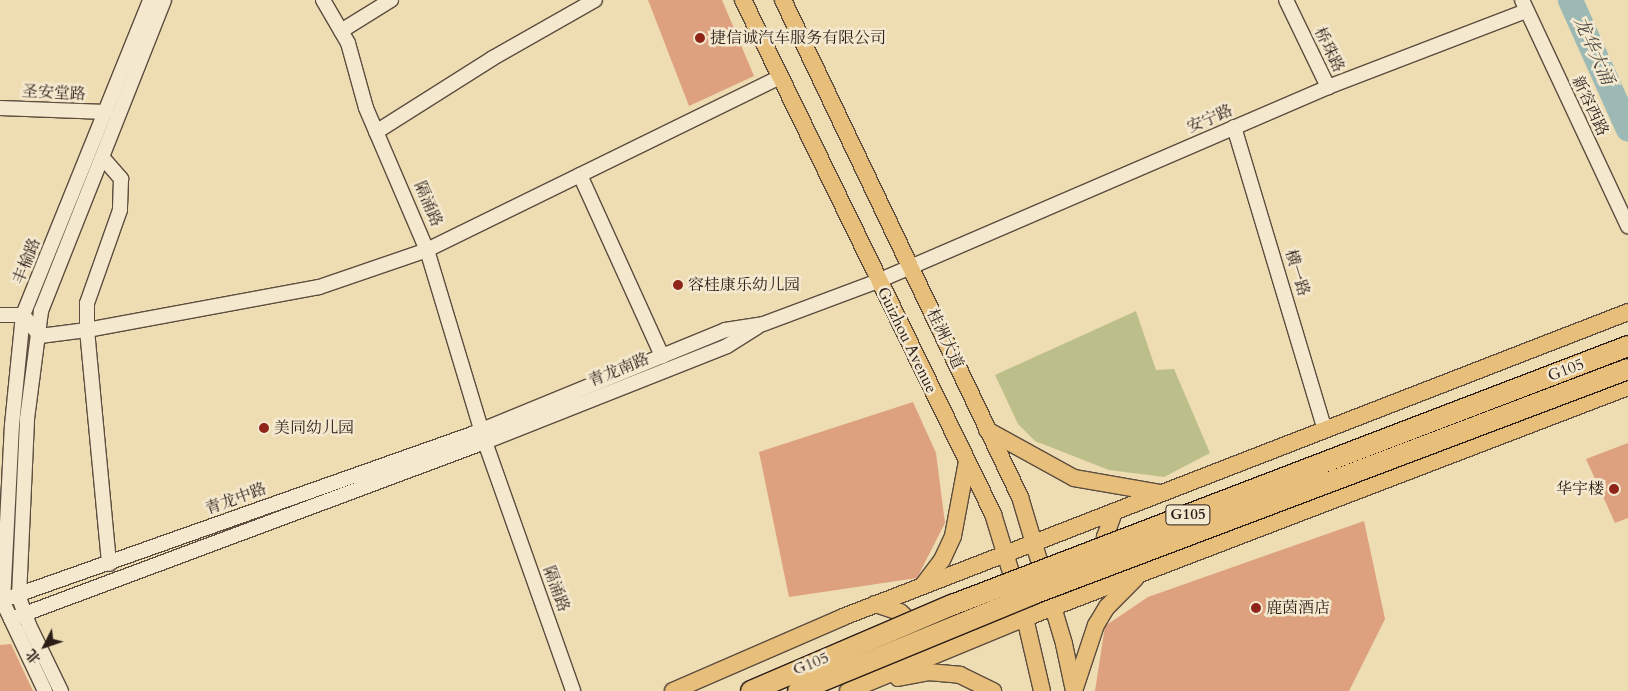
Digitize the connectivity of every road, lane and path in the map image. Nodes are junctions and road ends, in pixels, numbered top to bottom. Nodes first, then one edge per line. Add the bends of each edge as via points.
1 (150, 0) edge
2 (164, 0) edge
3 (323, 0) edge
4 (391, 0) edge
5 (595, 0) edge
6 (743, 0) edge
7 (783, 0) edge
8 (1286, 0) edge
9 (1524, 5) edge
10 (341, 31) junction
11 (780, 78) junction
12 (1328, 87) junction
13 (0, 108) edge
14 (106, 112) junction
15 (1234, 127) junction
16 (376, 132) junction
17 (103, 158) junction
18 (580, 175) junction
19 (1628, 226) edge
20 (427, 250) junction
21 (910, 265) junction
22 (878, 282) junction
23 (1628, 312) edge
24 (0, 315) edge
25 (23, 315) junction
26 (762, 324) junction
27 (87, 330) junction
28 (40, 336) junction
29 (1628, 346) edge
30 (662, 356) junction
31 (1628, 369) edge
32 (1628, 387) edge
33 (988, 430) junction
34 (1325, 430) junction
35 (483, 436) junction
36 (967, 461) junction
37 (1162, 494) junction
38 (1114, 512) junction
39 (1034, 544) junction
40 (1006, 554) junction
41 (109, 564) junction
42 (1143, 573) junction
43 (923, 585) junction
44 (19, 596) junction
45 (1, 602) edge
46 (875, 604) junction
47 (1051, 608) junction
48 (26, 616) junction
49 (1025, 618) junction
50 (11, 619) junction
51 (908, 666) junction
52 (851, 689) edge
53 (45, 691) edge
54 (61, 691) edge
55 (573, 691) edge
56 (673, 691) edge
57 (751, 691) edge
58 (798, 691) edge
59 (993, 691) edge
60 (1042, 691) edge
61 (1074, 691) edge

1 - 14 street, 丰榆路
2 - 17 street, 丰榆路
3 - 10 street, 隔涌路
4 - 10 street
5 - 16 street via 493,58
6 - 11 main road, Guizhou Avenue
7 - 21 main road, 桂洲大道
8 - 12 street, 桥珠路
9 - 12 street, 安宁路
9 - 19 street, 新容西路
10 - 16 street, 隔涌路 via 348,42
11 - 18 street
11 - 22 main road, Guizhou Avenue
12 - 15 street, 安宁路
13 - 14 street, 圣安堂路
14 - 25 street, 丰榆路
15 - 21 street, 安宁路
15 - 34 street, 横一路
16 - 20 street, 隔涌路
17 - 27 street via 121,179 120,210 87,302
17 - 28 street, 丰榆路 via 41,311
18 - 20 street
18 - 30 street
20 - 27 street via 319,287
20 - 35 street, 隔涌路
21 - 22 street, 青龙南路
21 - 33 main road, 桂洲大道
22 - 26 street, 青龙南路
22 - 36 main road, Guizhou Avenue
23 - 34 main road
24 - 25 street
25 - 28 street
25 - 45 street, 丰榆路 via 12,425
26 - 30 street, 青龙南路 via 725,330
26 - 35 street, 青龙南路 via 727,346
27 - 28 street
27 - 41 street
28 - 44 street, 丰榆路 via 27,419
29 - 57 highway, G105 / G105, bridge via 952,605
30 - 35 street, 青龙南路
31 - 58 highway, G105, bridge via 1033,594
32 - 42 main road
33 - 37 main road via 1074,478
33 - 39 main road, 桂洲大道 via 1020,497
34 - 37 main road
35 - 41 street, 青龙中路
35 - 48 street, 青龙中路
35 - 55 street, 隔涌路
36 - 40 main road, Guizhou Avenue via 993,514
36 - 43 main road via 953,536 942,560
37 - 38 main road
38 - 39 main road
38 - 42 main road via 1106,530 1108,550 1130,568
39 - 40 main road
39 - 47 main road, 桂洲大道
40 - 43 main road
40 - 49 main road, Guizhou Avenue
41 - 44 street, 青龙中路
42 - 47 main road
42 - 61 main road via 1107,607 1096,625
43 - 46 main road
44 - 45 street, 青龙中路
44 - 48 street, 丰榆路
45 - 50 street, 丰榆路
46 - 51 main road via 900,612 910,621 914,649
46 - 56 main road
47 - 49 main road
47 - 61 main road, 桂洲大道
48 - 50 street, 青龙中路
48 - 54 street, 丰榆路
49 - 51 main road
49 - 60 main road, Guizhou Avenue
50 - 53 street, 丰榆路
51 - 52 main road
52 - 59 main road via 928,672 960,675

